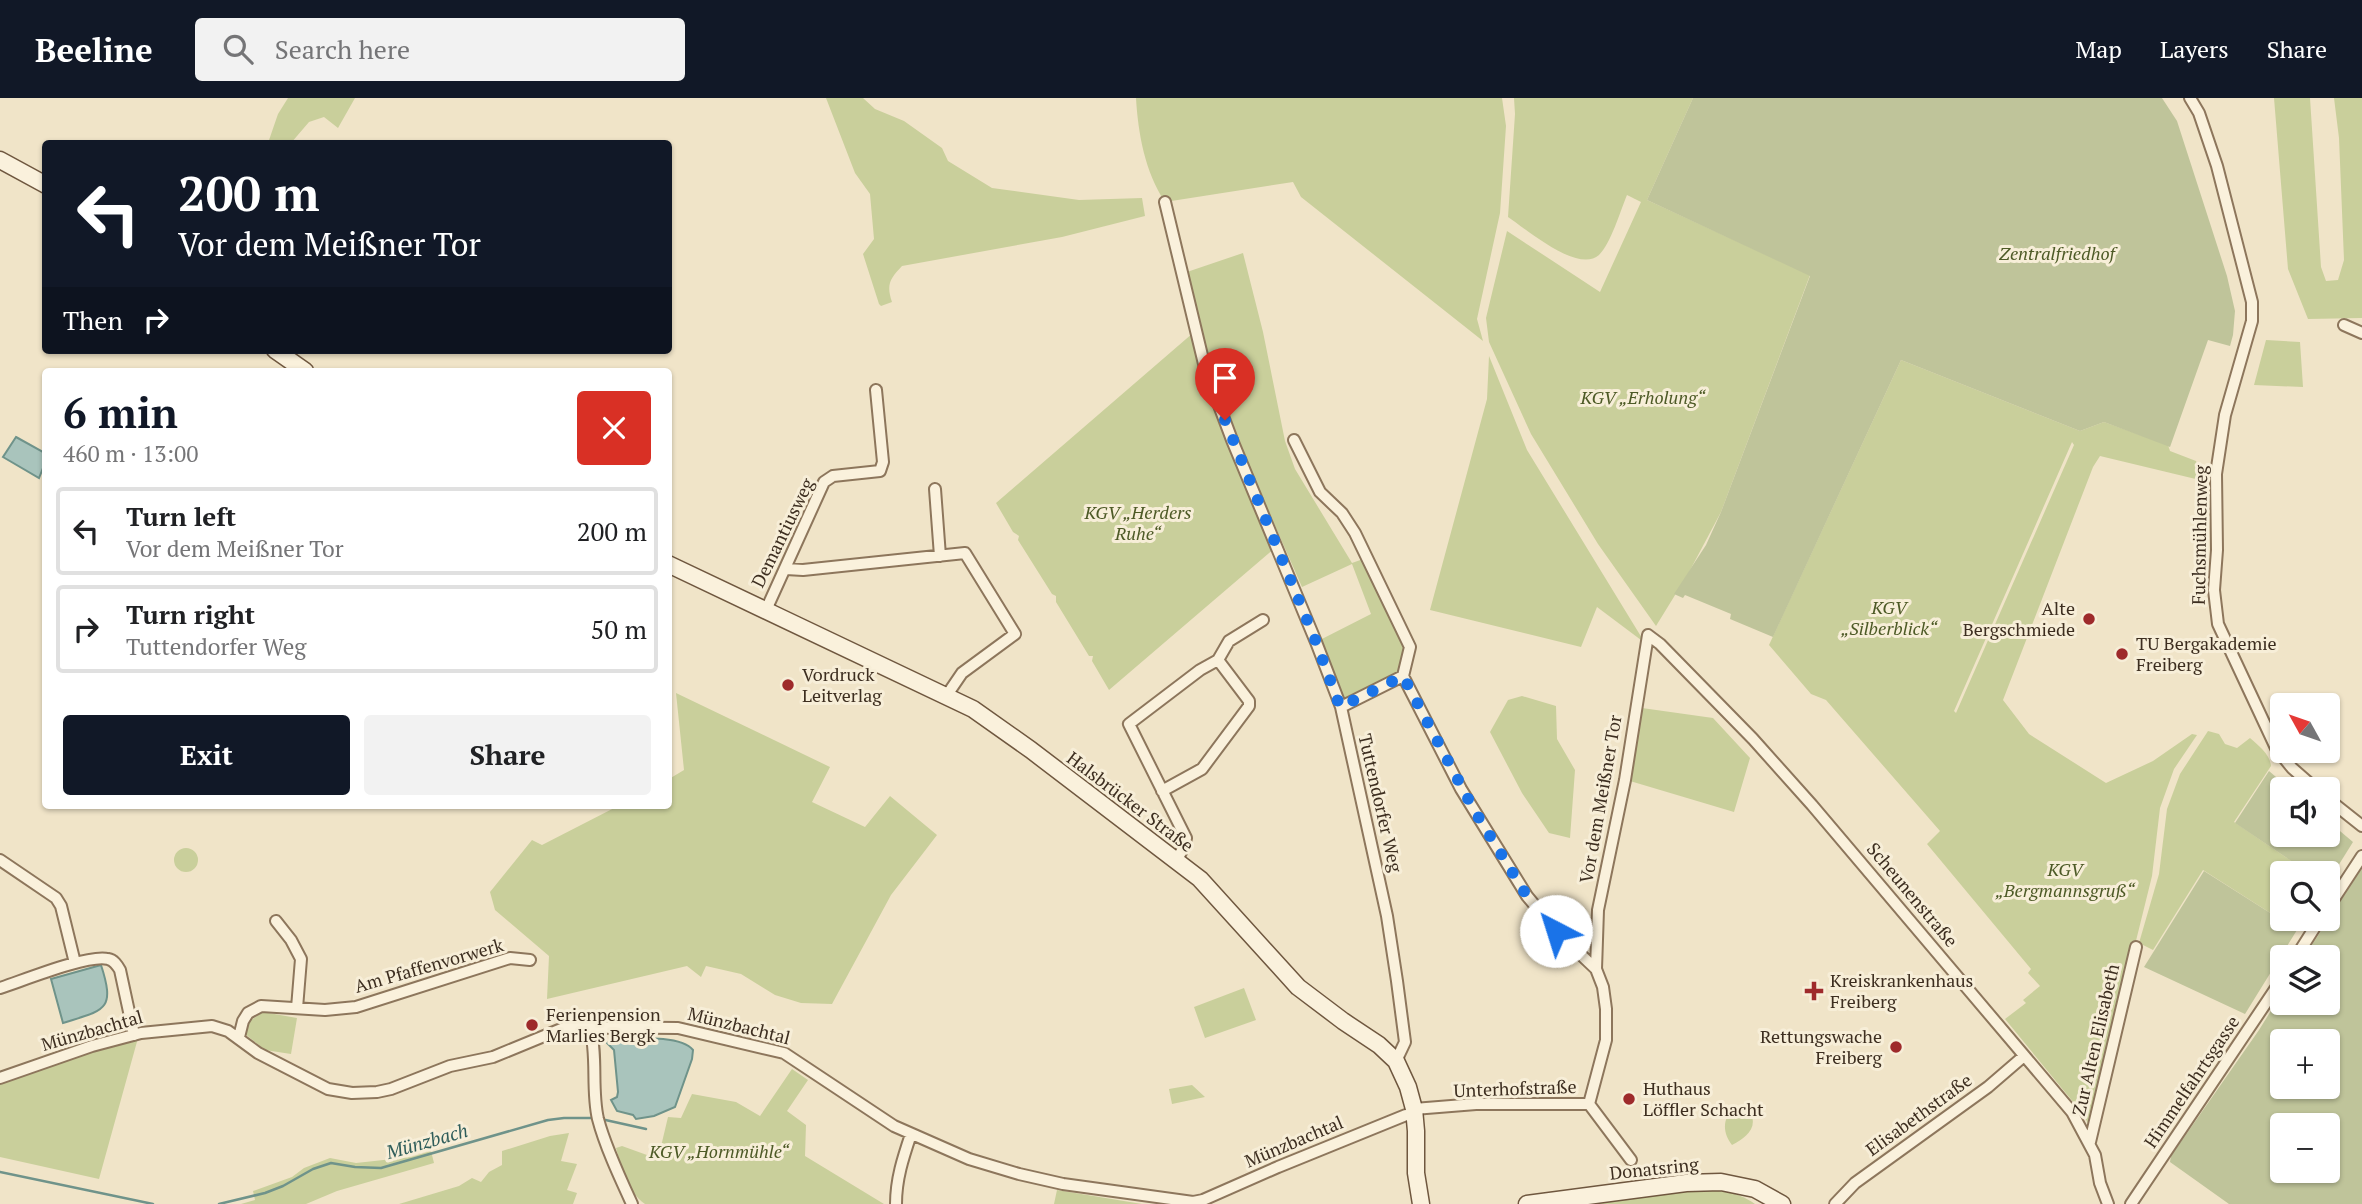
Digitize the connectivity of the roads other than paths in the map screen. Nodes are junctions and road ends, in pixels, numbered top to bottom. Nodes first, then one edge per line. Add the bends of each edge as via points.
1 (2190, 98) edge
2 (0, 160) edge
3 (42, 184) edge
4 (1165, 202) dead end
5 (2344, 325) dead end
6 (2362, 333) edge
7 (281, 354) edge
8 (301, 368) edge
9 (876, 390) dead end
10 (1294, 440) dead end
11 (934, 489) dead end
12 (940, 556) junction
13 (672, 566) edge
14 (786, 569) junction
15 (766, 610) junction
16 (1263, 620) dead end
17 (1648, 635) joint
18 (1218, 660) junction
19 (1403, 676) junction
20 (947, 695) junction
21 (1340, 707) junction
22 (2304, 777) edge
23 (1162, 791) junction
24 (2340, 809) edge
25 (2362, 826) edge
26 (2362, 856) edge
27 (0, 860) edge
28 (1176, 861) junction
29 (2340, 890) edge
30 (276, 921) dead end
31 (2136, 947) dead end
32 (530, 960) dead end
33 (75, 964) junction
34 (1596, 969) junction
35 (0, 988) edge
36 (2270, 997) edge
37 (297, 1008) junction
38 (590, 1027) junction
39 (134, 1035) junction
40 (239, 1037) junction
41 (2024, 1056) junction
42 (1396, 1061) junction
43 (0, 1078) edge
44 (1589, 1104) junction
45 (1414, 1112) junction
46 (912, 1134) junction
47 (2090, 1142) junction
48 (1631, 1160) dead end
49 (1183, 1203) edge
50 (632, 1204) edge
51 (896, 1204) edge
52 (1421, 1204) edge
53 (1527, 1204) edge
54 (1782, 1204) edge
55 (1835, 1204) edge
56 (2108, 1204) edge
57 (2131, 1204) edge

1 - 22 street, Fuchsmühlenweg via 2211,146 2252,302 2252,321 2225,415 2216,474 2214,590 2218,624 2276,748
2 - 3 main road
4 - 21 street, Tuttendorfer Weg via 1205,368
5 - 6 street
7 - 8 main road
9 - 14 street, Demantiusweg via 880,471 833,476 824,482
10 - 19 street via 1320,492 1355,533 1410,647
11 - 12 street
12 - 14 street
12 - 20 street via 965,554 1015,634 962,673
13 - 15 main road, Halsbrücker Straße
14 - 15 street, Demantiusweg
15 - 20 main road, Halsbrücker Straße
16 - 18 street via 1228,641
17 - 34 street, Vor dem Meißner Tor via 1598,910
17 - 41 street, Scheunenstraße via 1784,773
18 - 23 street via 1250,706 1202,769
18 - 23 street via 1129,724
19 - 21 street
19 - 34 street via 1461,789 1527,896
20 - 28 main road, Halsbrücker Straße via 1020,743
21 - 42 street, Tuttendorfer Weg via 1387,916 1405,1042
23 - 28 street via 1186,838
24 - 25 street
26 - 29 street
27 - 33 street via 56,898
28 - 42 main road, Halsbrücker Straße via 1207,886 1298,987
30 - 37 street via 301,958
31 - 47 street, Zur Alten Elisabeth
32 - 37 street, Am Pfaffenvorwerk via 510,958 356,1007
33 - 35 street
33 - 39 street via 103,958 115,963
34 - 44 street via 1603,987 1606,1040
36 - 57 street, Himmelfahrtsgasse
37 - 40 street, Am Pfaffenvorwerk via 254,1009 243,1021
38 - 40 street, Münzbachtal via 556,1030 493,1057 450,1066 391,1089 352,1093 317,1084 258,1054
38 - 46 street, Münzbachtal via 678,1028 775,1050
38 - 50 street via 597,1111
39 - 40 street, Münzbachtal via 212,1026
39 - 43 street, Münzbachtal
41 - 47 street, Scheunenstraße via 2072,1112
41 - 55 street, Elisabethstraße via 1855,1183
42 - 45 main road, Halsbrücker Straße
44 - 45 street, Unterhofstraße via 1476,1104
44 - 48 street, Unterhofstraße
45 - 49 street, Münzbachtal via 1203,1200
45 - 52 main road, Halsbrücker Straße
46 - 49 street, Münzbachtal via 1019,1174
46 - 51 street via 900,1169
47 - 56 street, Scheunenstraße
53 - 54 main road, Donatsring via 1721,1182 1755,1189

